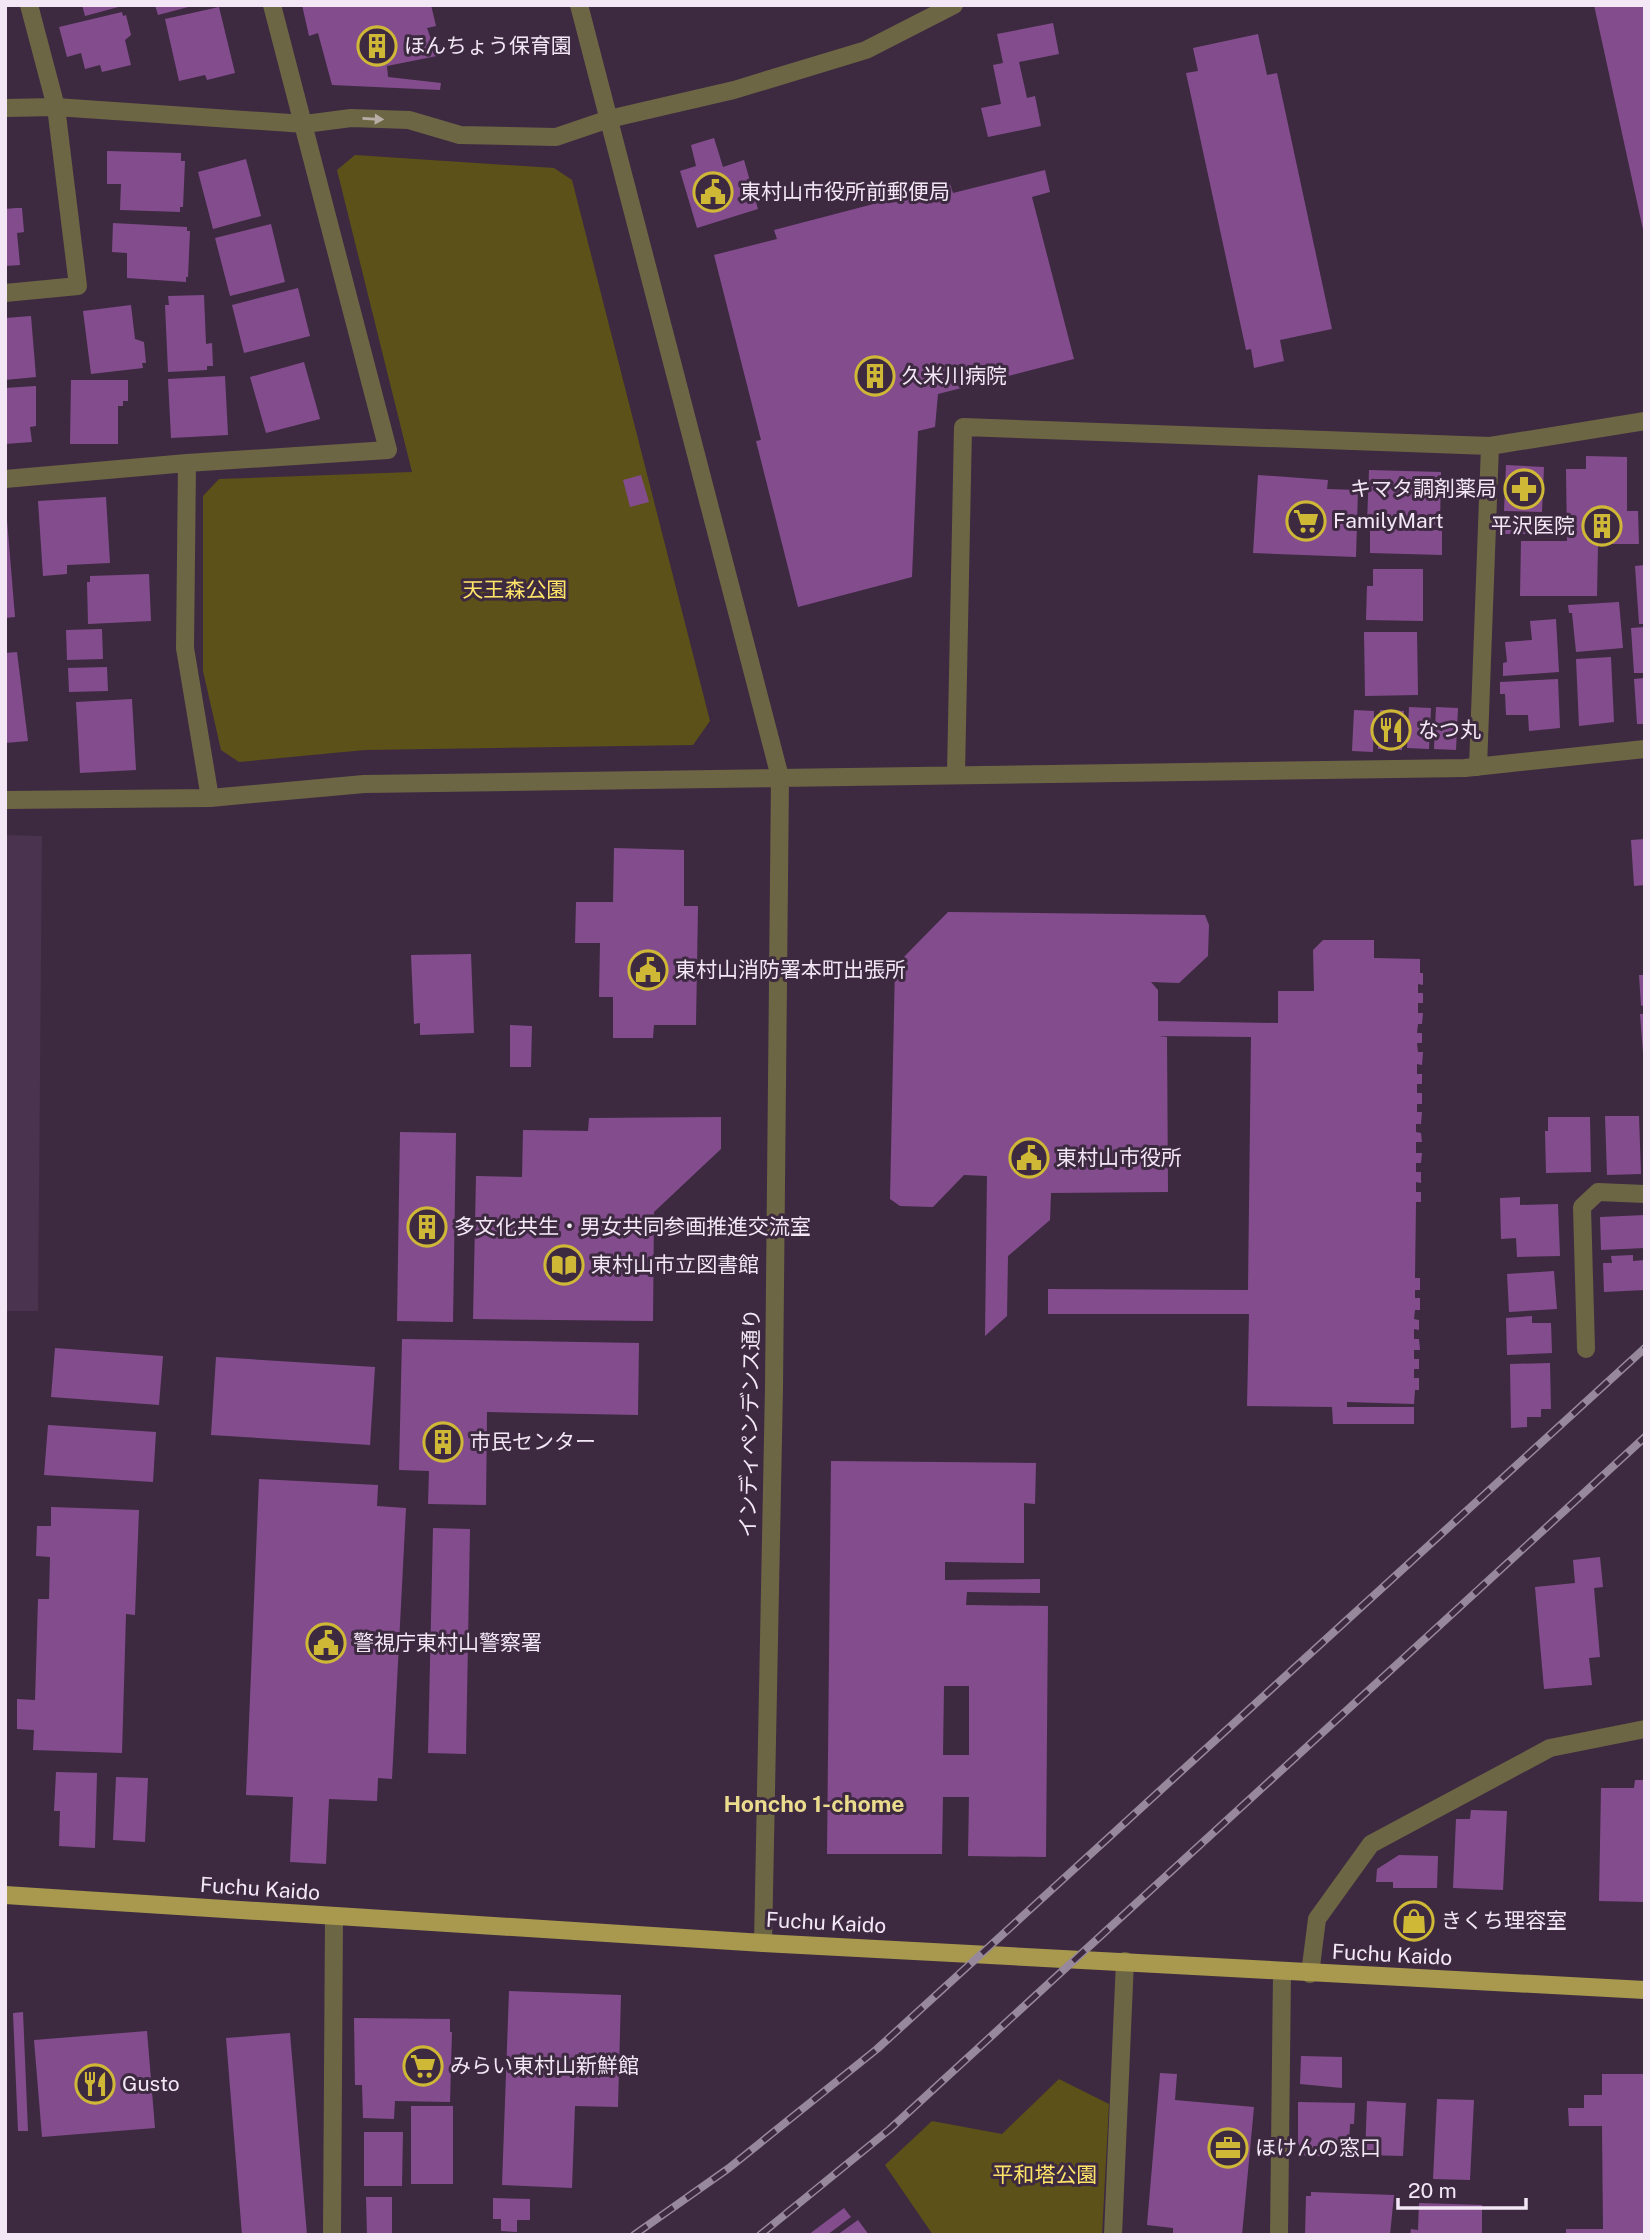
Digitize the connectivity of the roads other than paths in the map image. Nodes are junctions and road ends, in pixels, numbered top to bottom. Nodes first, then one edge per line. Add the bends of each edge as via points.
1 (29, 5) edge
2 (272, 5) edge
3 (579, 5) edge
4 (954, 5) edge
5 (57, 107) junction
6 (5, 108) edge
7 (610, 119) junction
8 (305, 124) junction
9 (5, 293) edge
10 (1645, 421) edge
11 (1490, 446) junction
12 (187, 463) junction
13 (5, 479) edge
14 (1645, 749) edge
15 (1478, 767) junction
16 (956, 774) junction
17 (780, 777) junction
18 (210, 798) junction
19 (5, 800) edge
20 (1645, 1194) edge
21 (1586, 1349) dead end
22 (1645, 1729) edge
23 (5, 1895) edge
24 (334, 1916) junction
25 (764, 1943) junction
26 (1125, 1961) junction
27 (1282, 1972) junction
28 (1310, 1974) junction
29 (1645, 1990) edge
30 (332, 2235) edge
31 (1113, 2235) edge
32 (1279, 2235) edge

1 - 5 street
2 - 8 street
3 - 7 street, インディペンデンス通り
4 - 7 street via 866,50 734,90
5 - 6 street
5 - 8 street
5 - 9 street via 78,285
8 -> 7 street via 351,117 409,120 460,135 556,137
7 - 17 street, インディペンデンス通り
8 - 12 street via 388,450
10 - 11 street
11 - 15 street
11 - 16 street via 963,426
12 - 13 street
12 - 18 street via 185,649
14 - 15 street
15 - 16 street
16 - 17 street
17 - 18 street via 364,784
17 - 25 street, インディペンデンス通り
18 - 19 street
20 - 21 street via 1598,1192 1583,1207
22 - 28 street via 1550,1748 1371,1844 1317,1919
23 - 24 main road, Fuchu Kaido
24 - 25 main road, Fuchu Kaido
24 - 30 street
25 - 26 main road, Fuchu Kaido
26 - 27 main road, Fuchu Kaido
26 - 31 street
27 - 28 main road, Fuchu Kaido
27 - 32 street
28 - 29 main road, Fuchu Kaido

